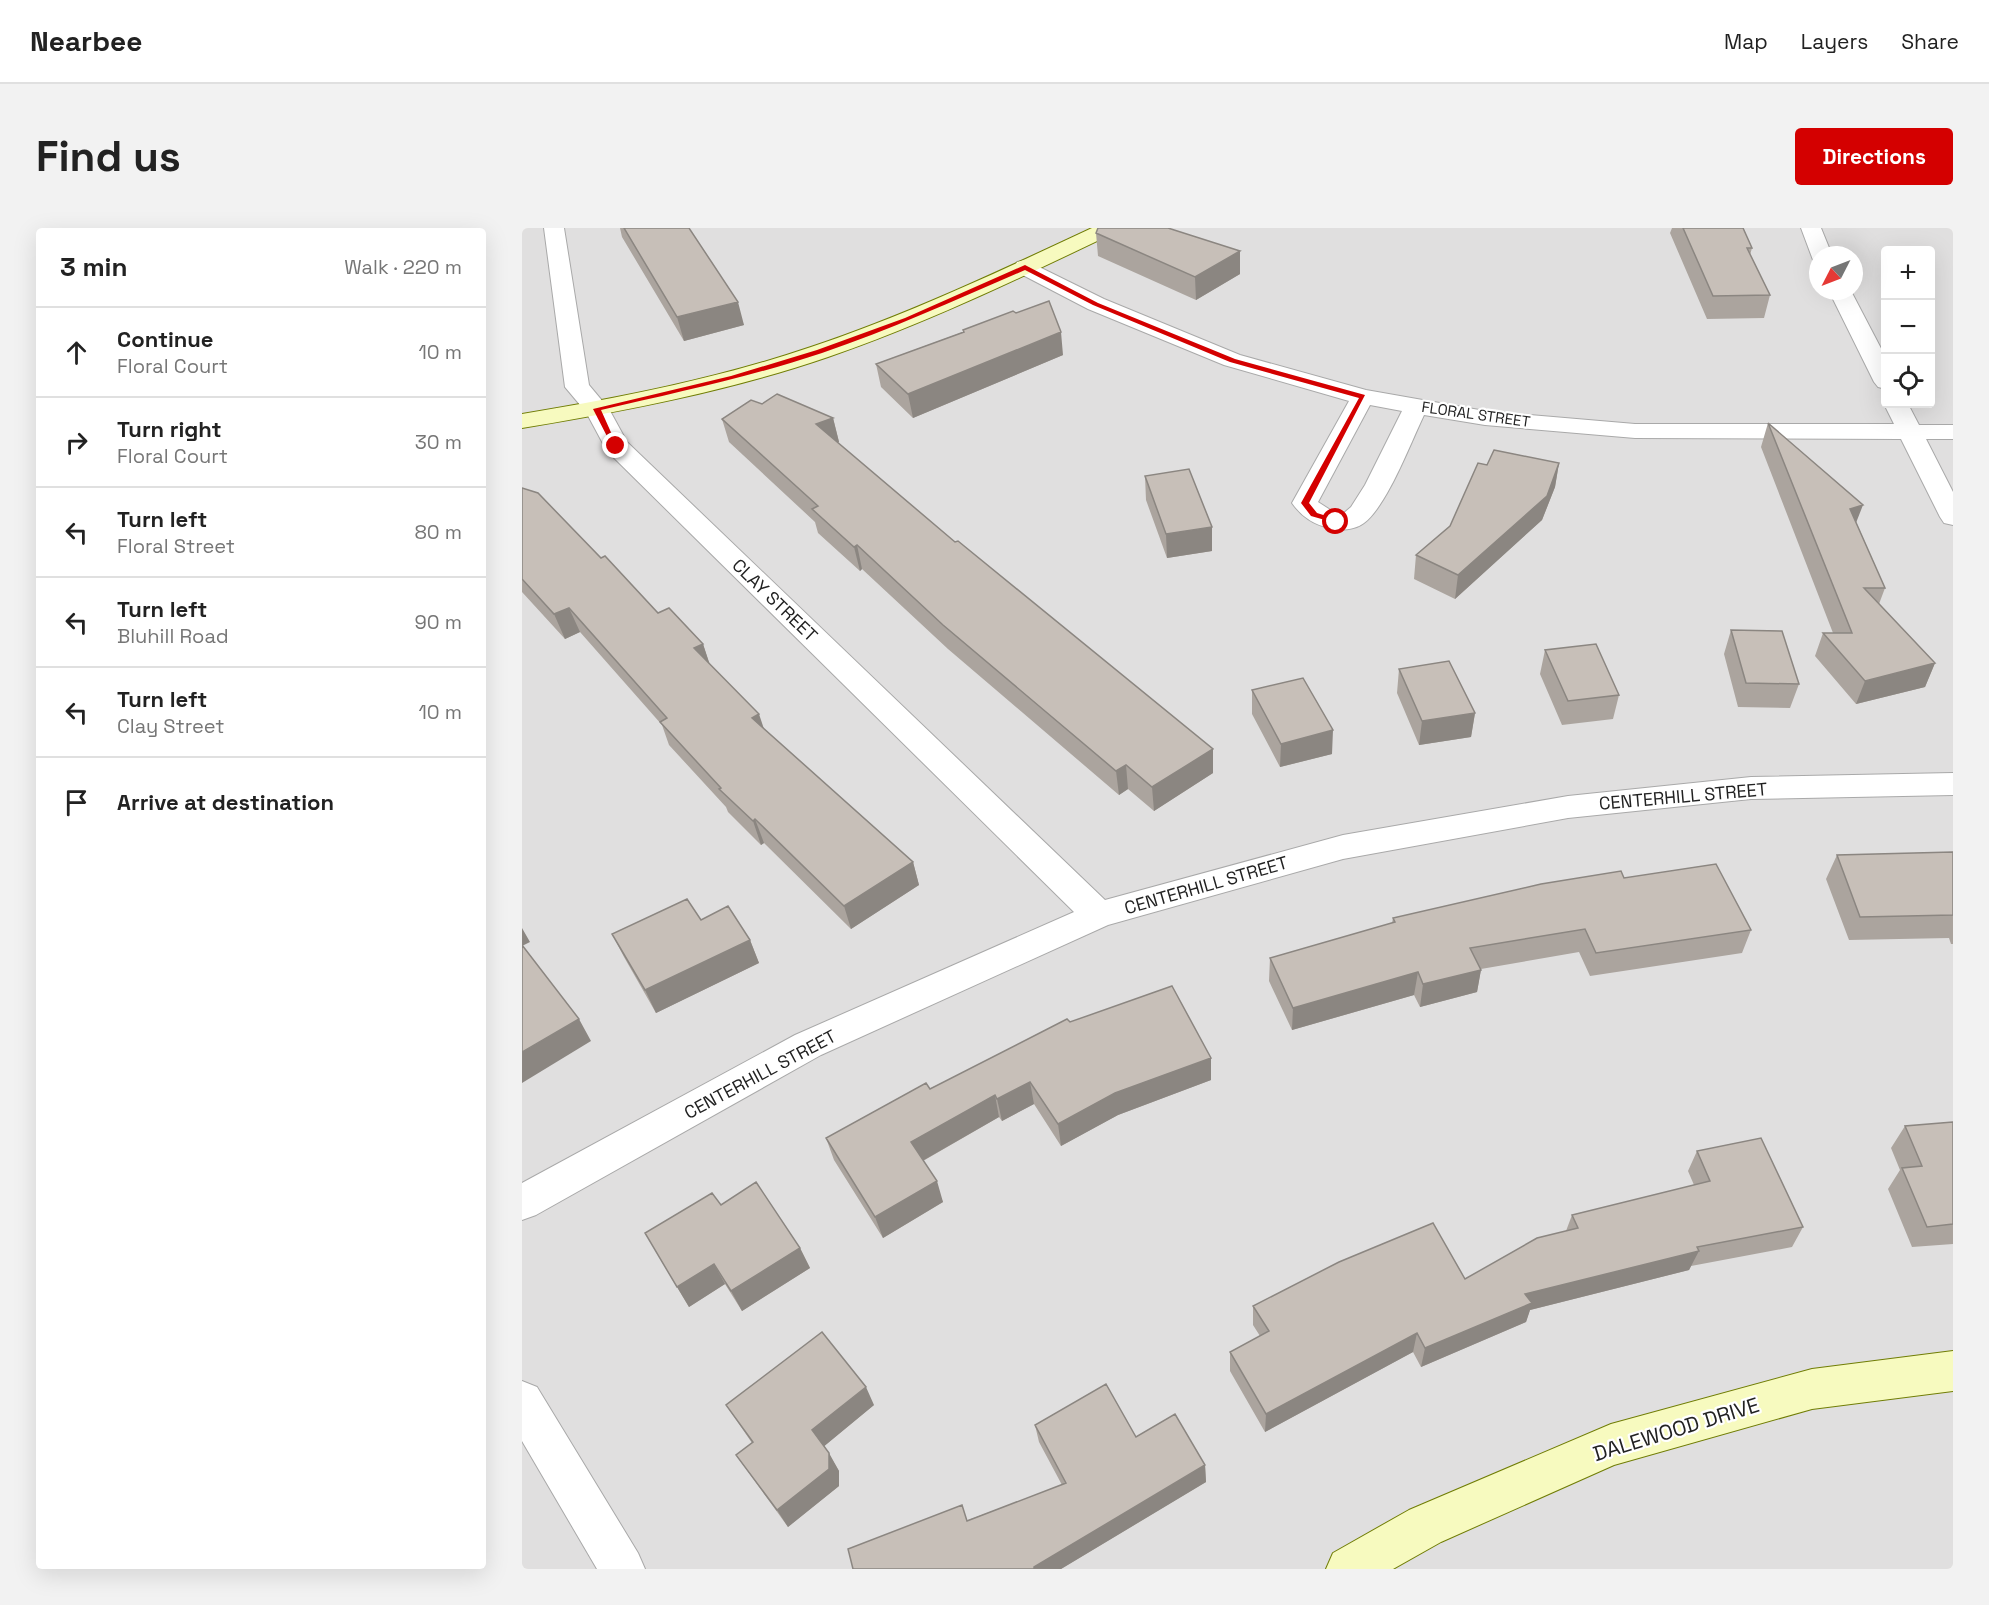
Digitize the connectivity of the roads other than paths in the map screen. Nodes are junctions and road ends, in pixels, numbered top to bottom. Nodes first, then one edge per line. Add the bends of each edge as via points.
1 (554, 228) edge
2 (1109, 228) edge
3 (1811, 228) edge
4 (1818, 246) edge
5 (1025, 267) junction
6 (1845, 300) edge
7 (1881, 372) edge
8 (1363, 397) junction
9 (1416, 406) junction
10 (1898, 408) edge
11 (597, 409) junction
12 (522, 421) edge
13 (1911, 432) junction
14 (1953, 432) edge
15 (1953, 517) edge
16 (1953, 784) edge
17 (1099, 915) junction
18 (522, 1203) edge
19 (1953, 1371) edge
20 (522, 1401) edge
21 (622, 1569) edge
22 (1349, 1569) edge

1 - 11 street, CLAY STREET via 577,387
2 - 5 street
3 - 4 street
5 - 8 street, FLORAL STREET via 1096,304 1232,360
5 - 11 street via 907,319 819,352
6 - 7 street
8 - 9 street, FLORAL STREET
8 - 9 street via 1305,503 1314,515 1336,522 1354,518 1368,504
9 - 13 street, FLORAL STREET via 1485,418 1635,431
10 - 13 street
11 - 12 street
11 - 17 street, CLAY STREET via 616,446
13 - 14 street, FLORAL STREET
13 - 15 street
16 - 17 street, CENTERHILL STREET via 1751,788 1568,807 1344,847
17 - 18 street, CENTERHILL STREET via 808,1045
19 - 22 street, DALEWOOD DRIVE via 1812,1389 1611,1445 1425,1526
20 - 21 street

